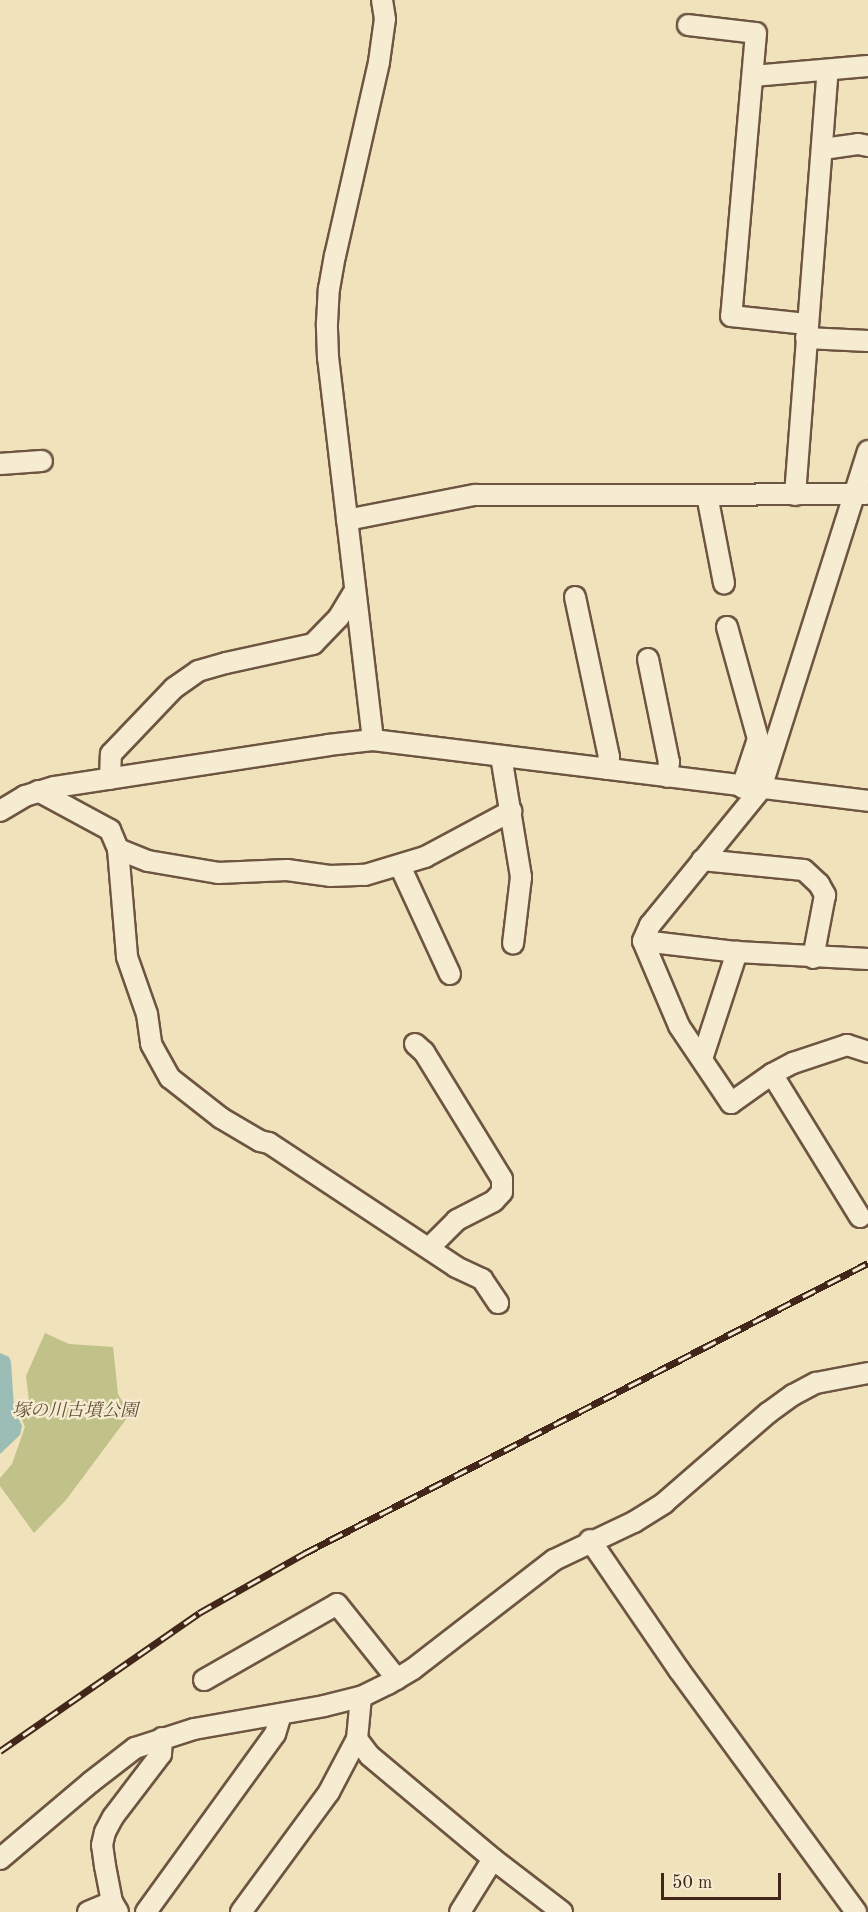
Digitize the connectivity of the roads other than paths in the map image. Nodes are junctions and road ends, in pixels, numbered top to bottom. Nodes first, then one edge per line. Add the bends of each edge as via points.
1 (382, 0) edge
2 (688, 25) dead end
3 (868, 66) edge
4 (828, 70) junction
5 (753, 76) junction
6 (868, 146) edge
7 (823, 149) junction
8 (806, 331) junction
9 (868, 341) edge
10 (868, 451) edge
11 (42, 461) dead end
12 (0, 464) edge
13 (861, 494) edge
14 (707, 495) junction
15 (795, 495) junction
16 (347, 520) junction
17 (724, 583) dead end
18 (355, 590) junction
19 (575, 597) dead end
20 (727, 627) dead end
21 (648, 659) dead end
22 (373, 741) junction
23 (501, 756) junction
24 (606, 770) junction
25 (667, 777) junction
26 (110, 779) junction
27 (752, 788) junction
28 (38, 791) junction
29 (868, 801) edge
30 (3, 806) edge
31 (511, 811) junction
32 (118, 849) junction
33 (702, 860) junction
34 (400, 866) junction
35 (643, 941) junction
36 (513, 944) dead end
37 (737, 952) junction
38 (813, 958) junction
39 (868, 959) edge
40 (450, 974) dead end
41 (415, 1044) dead end
42 (868, 1052) edge
43 (702, 1059) junction
44 (772, 1074) junction
45 (860, 1217) dead end
46 (429, 1248) junction
47 (498, 1303) dead end
48 (868, 1373) edge
49 (590, 1540) junction
50 (397, 1679) junction
51 (204, 1680) dead end
52 (361, 1696) junction
53 (281, 1714) junction
54 (162, 1738) junction
55 (357, 1739) junction
56 (0, 1858) edge
57 (493, 1859) junction
58 (115, 1907) edge
59 (88, 1912) edge
60 (146, 1912) edge
61 (241, 1912) edge
62 (460, 1912) edge
63 (562, 1912) edge
64 (856, 1912) edge

1 - 16 street via 385,19 379,62 329,290 328,358
2 - 5 street via 756,33
3 - 4 street
4 - 5 street
4 - 7 street
5 - 8 street via 731,316
6 - 7 street
7 - 8 street
8 - 9 street
8 - 15 street
10 - 13 street
11 - 12 street
13 - 15 street
13 - 27 street
14 - 15 street
14 - 16 street via 475,495
14 - 17 street
16 - 18 street
18 - 22 street
18 - 26 street via 339,617 313,644 198,671 174,688 111,754
19 - 24 street via 609,757
20 - 27 street via 759,739
21 - 25 street via 669,762
22 - 23 street
22 - 26 street
23 - 24 street
23 - 31 street
24 - 25 street
25 - 27 street
26 - 28 street
27 - 29 street
27 - 33 street
28 - 30 street
28 - 32 street via 110,830
31 - 34 street
31 - 36 street via 521,877
32 - 34 street via 148,861 218,873 277,870 365,875
32 - 46 street via 127,957 147,1014 151,1044 170,1078 221,1118 269,1143
33 - 35 street via 650,925
33 - 38 street via 804,870 825,895
34 - 40 street
35 - 37 street
35 - 43 street via 679,1026
37 - 38 street
37 - 43 street
38 - 39 street
41 - 46 street via 424,1052 502,1179 502,1192 494,1201 457,1220
42 - 44 street via 847,1045
43 - 44 street via 731,1103
44 - 45 street
46 - 47 street via 456,1267 483,1279
48 - 49 street via 816,1383 793,1395 664,1503 634,1522
49 - 50 street via 554,1560
49 - 64 street via 679,1670
50 - 51 street via 337,1604
50 - 52 street
52 - 53 street
52 - 55 street
53 - 54 street
53 - 60 street via 275,1734
54 - 56 street via 135,1748 117,1761
54 - 58 street via 161,1754 105,1832 102,1845
55 - 57 street via 370,1756
55 - 61 street via 329,1792
57 - 62 street
57 - 63 street
58 - 59 street

